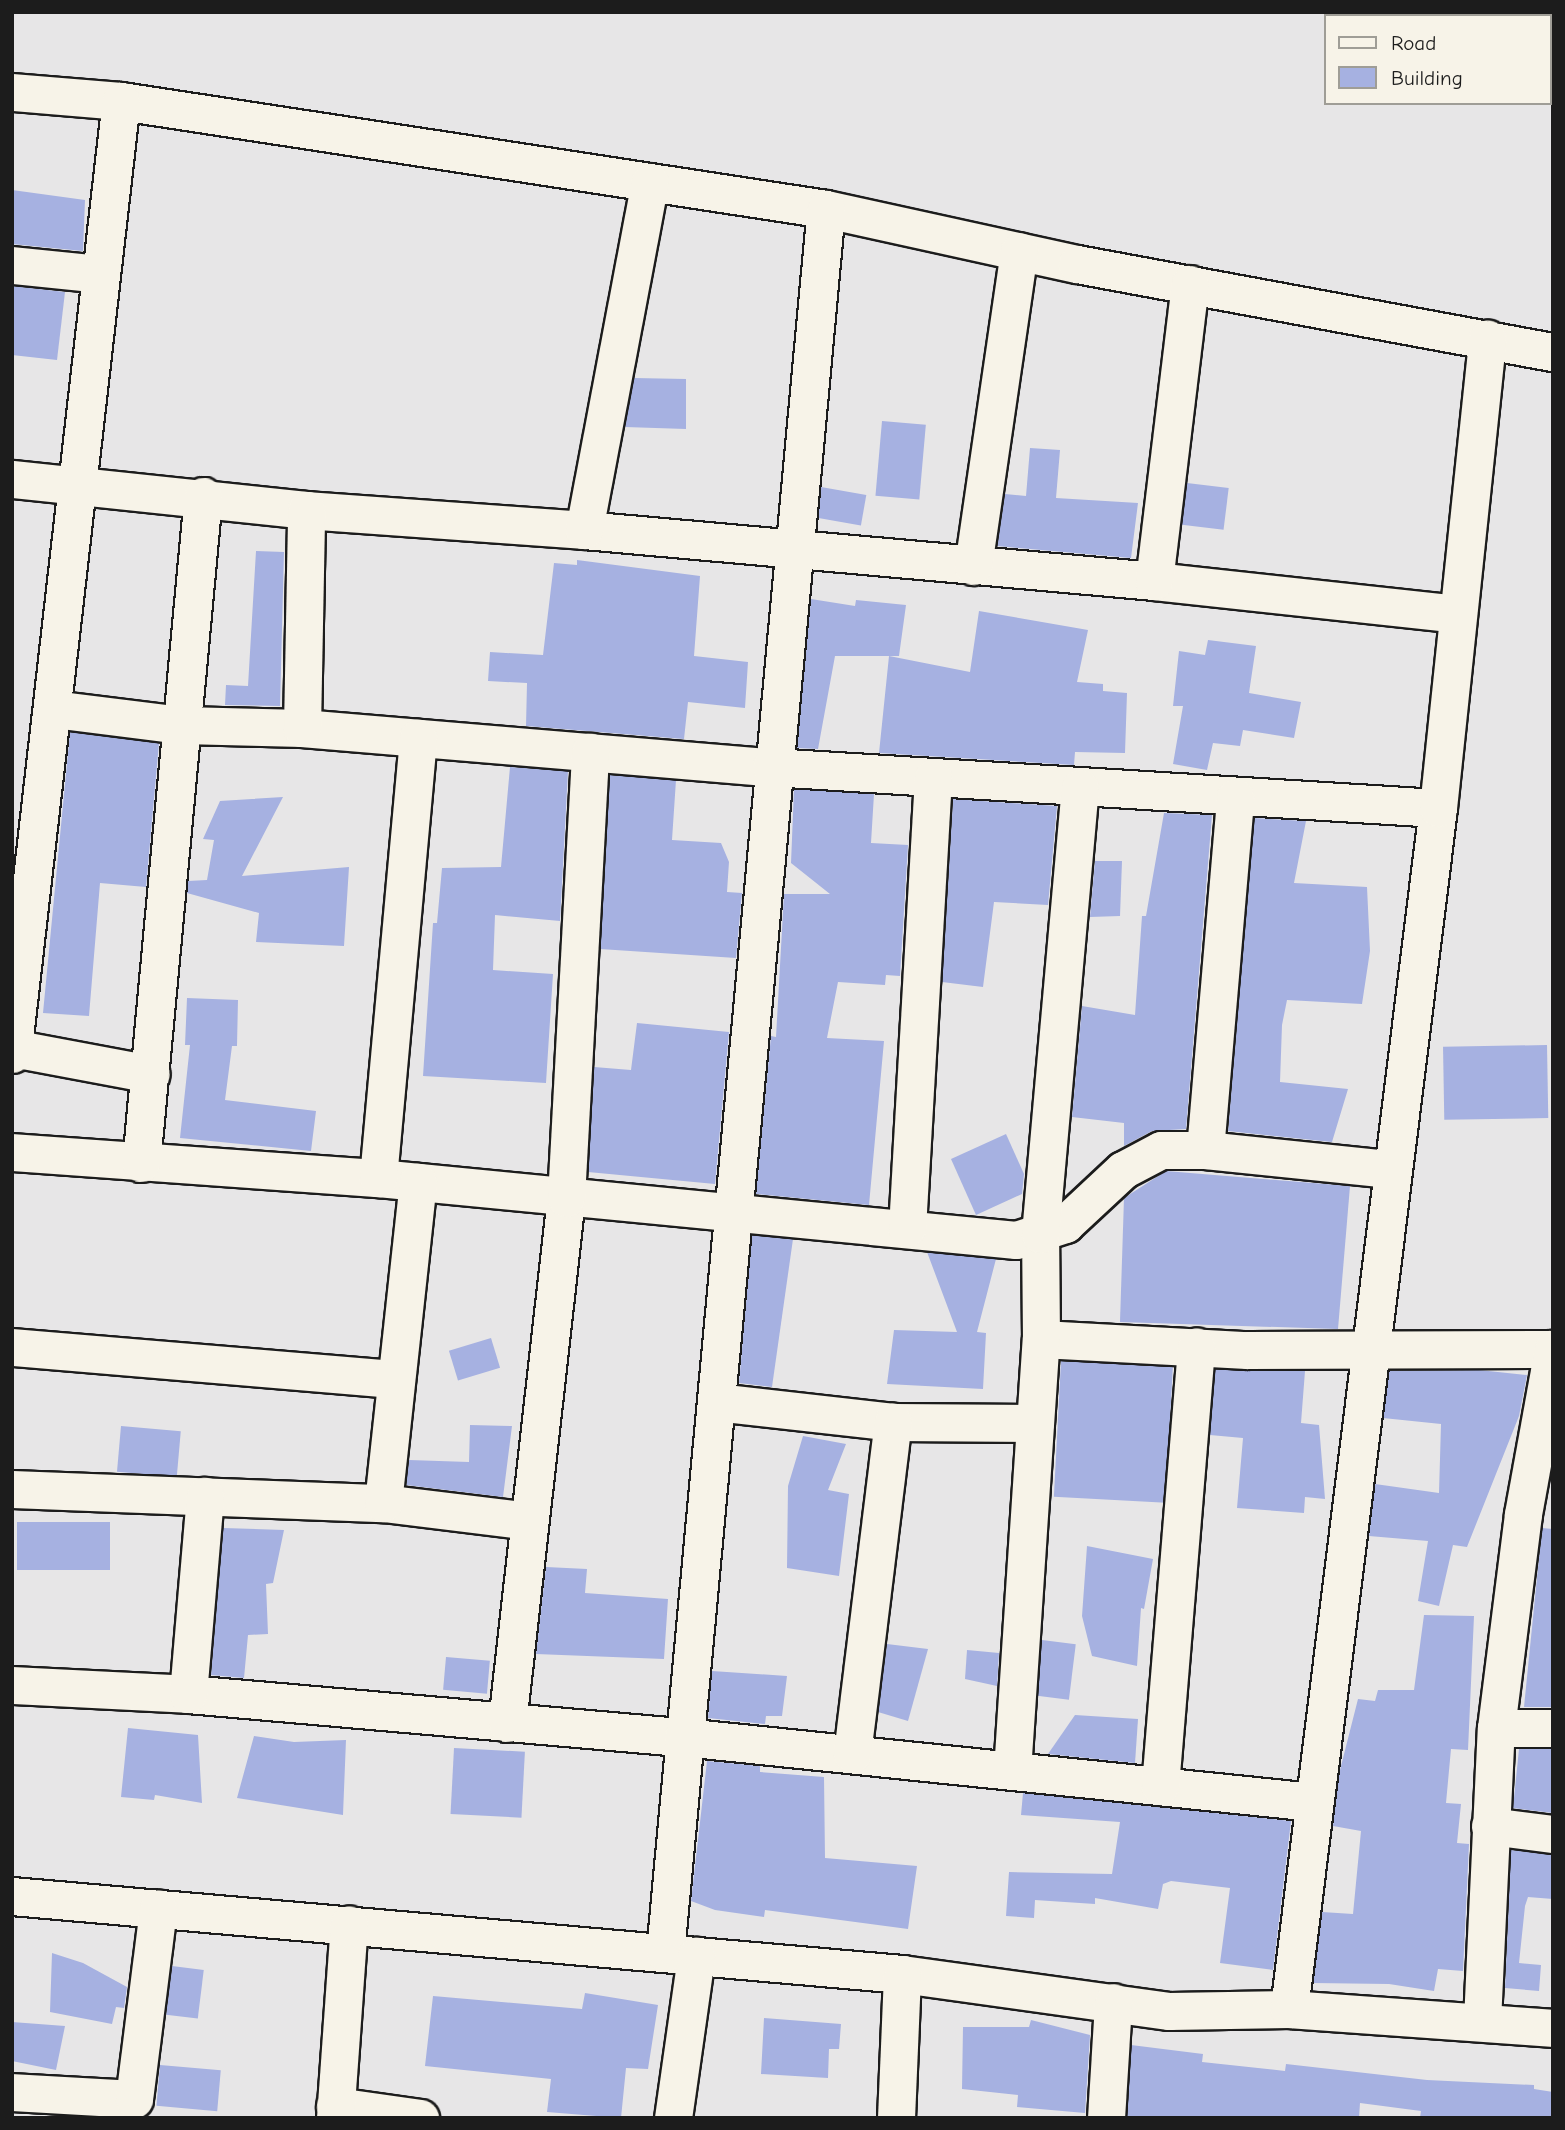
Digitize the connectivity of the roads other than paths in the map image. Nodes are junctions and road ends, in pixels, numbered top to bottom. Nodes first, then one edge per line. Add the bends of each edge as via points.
1 (12, 92) edge
2 (121, 101) junction
3 (650, 182) junction
4 (825, 209) junction
5 (1019, 251) junction
6 (12, 265) edge
7 (101, 274) junction
8 (1190, 284) junction
9 (1487, 340) junction
10 (1553, 352) edge
11 (12, 480) edge
12 (77, 486) junction
13 (203, 496) junction
14 (306, 510) junction
15 (584, 530) junction
16 (796, 549) junction
17 (973, 566) junction
18 (1154, 581) junction
19 (1457, 614) junction
20 (53, 709) junction
21 (182, 725) junction
22 (302, 728) junction
23 (418, 738) junction
24 (590, 752) junction
25 (771, 767) junction
26 (933, 778) junction
27 (1080, 788) junction
28 (1235, 797) junction
29 (1438, 808) junction
30 (13, 1048) edge
31 (12, 1054) edge
32 (151, 1074) junction
33 (1205, 1150) junction
34 (12, 1152) edge
35 (141, 1163) junction
36 (1390, 1169) junction
37 (378, 1178) junction
38 (418, 1182) junction
39 (566, 1198) junction
40 (734, 1209) junction
41 (907, 1228) junction
42 (1040, 1234) junction
43 (1041, 1339) junction
44 (1196, 1346) junction
45 (12, 1347) edge
46 (1372, 1349) junction
47 (1553, 1349) edge
48 (396, 1379) junction
49 (716, 1402) junction
50 (893, 1422) junction
51 (1035, 1423) junction
52 (12, 1489) edge
53 (205, 1496) junction
54 (383, 1503) junction
55 (1538, 1515) edge
56 (529, 1521) junction
57 (12, 1685) edge
58 (188, 1693) junction
59 (507, 1723) junction
60 (1496, 1728) junction
61 (1553, 1728) edge
62 (683, 1737) junction
63 (852, 1754) junction
64 (1012, 1771) junction
65 (1160, 1786) junction
66 (1314, 1802) junction
67 (1490, 1826) junction
68 (1553, 1834) edge
69 (12, 1896) edge
70 (158, 1909) junction
71 (349, 1925) junction
72 (681, 1954) junction
73 (902, 1975) junction
74 (1113, 2003) junction
75 (1289, 2009) junction
76 (1482, 2021) junction
77 (1553, 2028) edge
78 (27, 2101) edge
79 (134, 2109) edge
80 (335, 2112) edge
81 (420, 2118) edge
82 (673, 2118) edge
83 (896, 2118) edge
84 (1106, 2118) edge

1 - 2 street
2 - 3 street
2 - 7 street
3 - 4 street
3 - 15 street
4 - 5 street
4 - 16 street
5 - 8 street
5 - 17 street
6 - 7 street
7 - 12 street
8 - 9 street
8 - 18 street
9 - 10 street
9 - 19 street
11 - 12 street
12 - 13 street
12 - 20 street
13 - 14 street
13 - 21 street
14 - 15 street
14 - 22 street
15 - 16 street
16 - 17 street
16 - 25 street
17 - 18 street
18 - 19 street
19 - 29 street
20 - 21 street
20 - 30 street
21 - 22 street
21 - 32 street
22 - 23 street
23 - 24 street
23 - 37 street
24 - 25 street
24 - 39 street
25 - 26 street
25 - 40 street
26 - 27 street
26 - 41 street
27 - 28 street
27 - 42 street
28 - 29 street
28 - 33 street
29 - 36 street
30 - 31 street
30 - 32 street
32 - 35 street
33 - 36 street
33 - 42 street via 1181,1148 1143,1156 1082,1212
34 - 35 street
35 - 37 street
36 - 46 street
37 - 38 street
38 - 39 street
38 - 48 street
39 - 40 street
39 - 56 street
40 - 41 street
40 - 49 street
41 - 42 street via 1016,1240
42 - 43 street
43 - 44 street
43 - 51 street
44 - 46 street
44 - 65 street
45 - 48 street
46 - 47 street
46 - 66 street
47 - 55 street
48 - 54 street
49 - 50 street
49 - 62 street
50 - 51 street
50 - 63 street
51 - 64 street
52 - 53 street
53 - 54 street
53 - 58 street
54 - 56 street
55 - 60 street
56 - 59 street
57 - 58 street
58 - 59 street
59 - 62 street
60 - 61 street
60 - 67 street
62 - 63 street
62 - 72 street
63 - 64 street
64 - 65 street
65 - 66 street
66 - 75 street
67 - 68 street
67 - 76 street
69 - 70 street
70 - 71 street
70 - 79 street
71 - 72 street
71 - 80 street
72 - 73 street
72 - 82 street
73 - 74 street
73 - 83 street
74 - 75 street via 1169,2011
74 - 84 street
75 - 76 street
76 - 77 street
78 - 79 street
80 - 81 street

